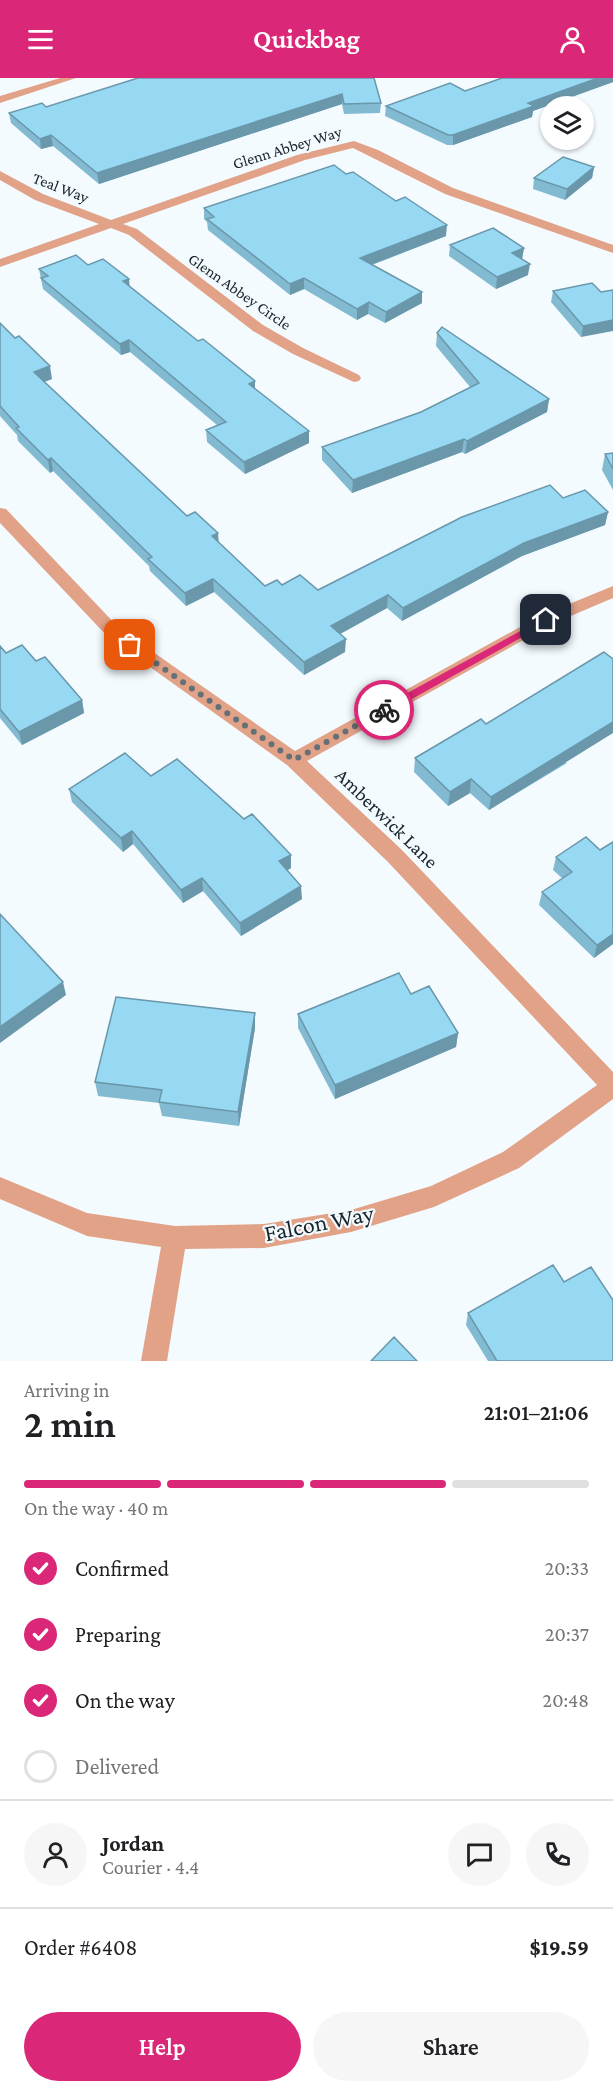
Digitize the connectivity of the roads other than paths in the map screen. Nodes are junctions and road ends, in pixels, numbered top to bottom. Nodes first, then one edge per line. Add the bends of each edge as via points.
1 (71, 78) edge
2 (0, 100) edge
3 (0, 176) edge
4 (112, 223) junction
5 (613, 249) edge
6 (0, 263) edge
7 (354, 378) dead end
8 (0, 513) edge
9 (613, 592) edge
10 (294, 760) junction
11 (613, 1086) edge
12 (0, 1188) edge
13 (175, 1238) junction
14 (154, 1361) edge

1 - 2 street
3 - 4 street, Teal Way via 39,197
4 - 5 street, Glenn Abbey Way via 301,157 354,144 449,191
4 - 6 street, Glenn Abbey Way
4 - 7 street, Glenn Abbey Circle via 133,232 258,328
8 - 10 street, Amberwick Lane via 114,633
9 - 10 street via 546,620
10 - 11 street, Amberwick Lane via 395,856
11 - 13 street, Falcon Way via 511,1160 434,1196 340,1223 264,1236
12 - 13 street, Falcon Way via 87,1224
13 - 14 street

